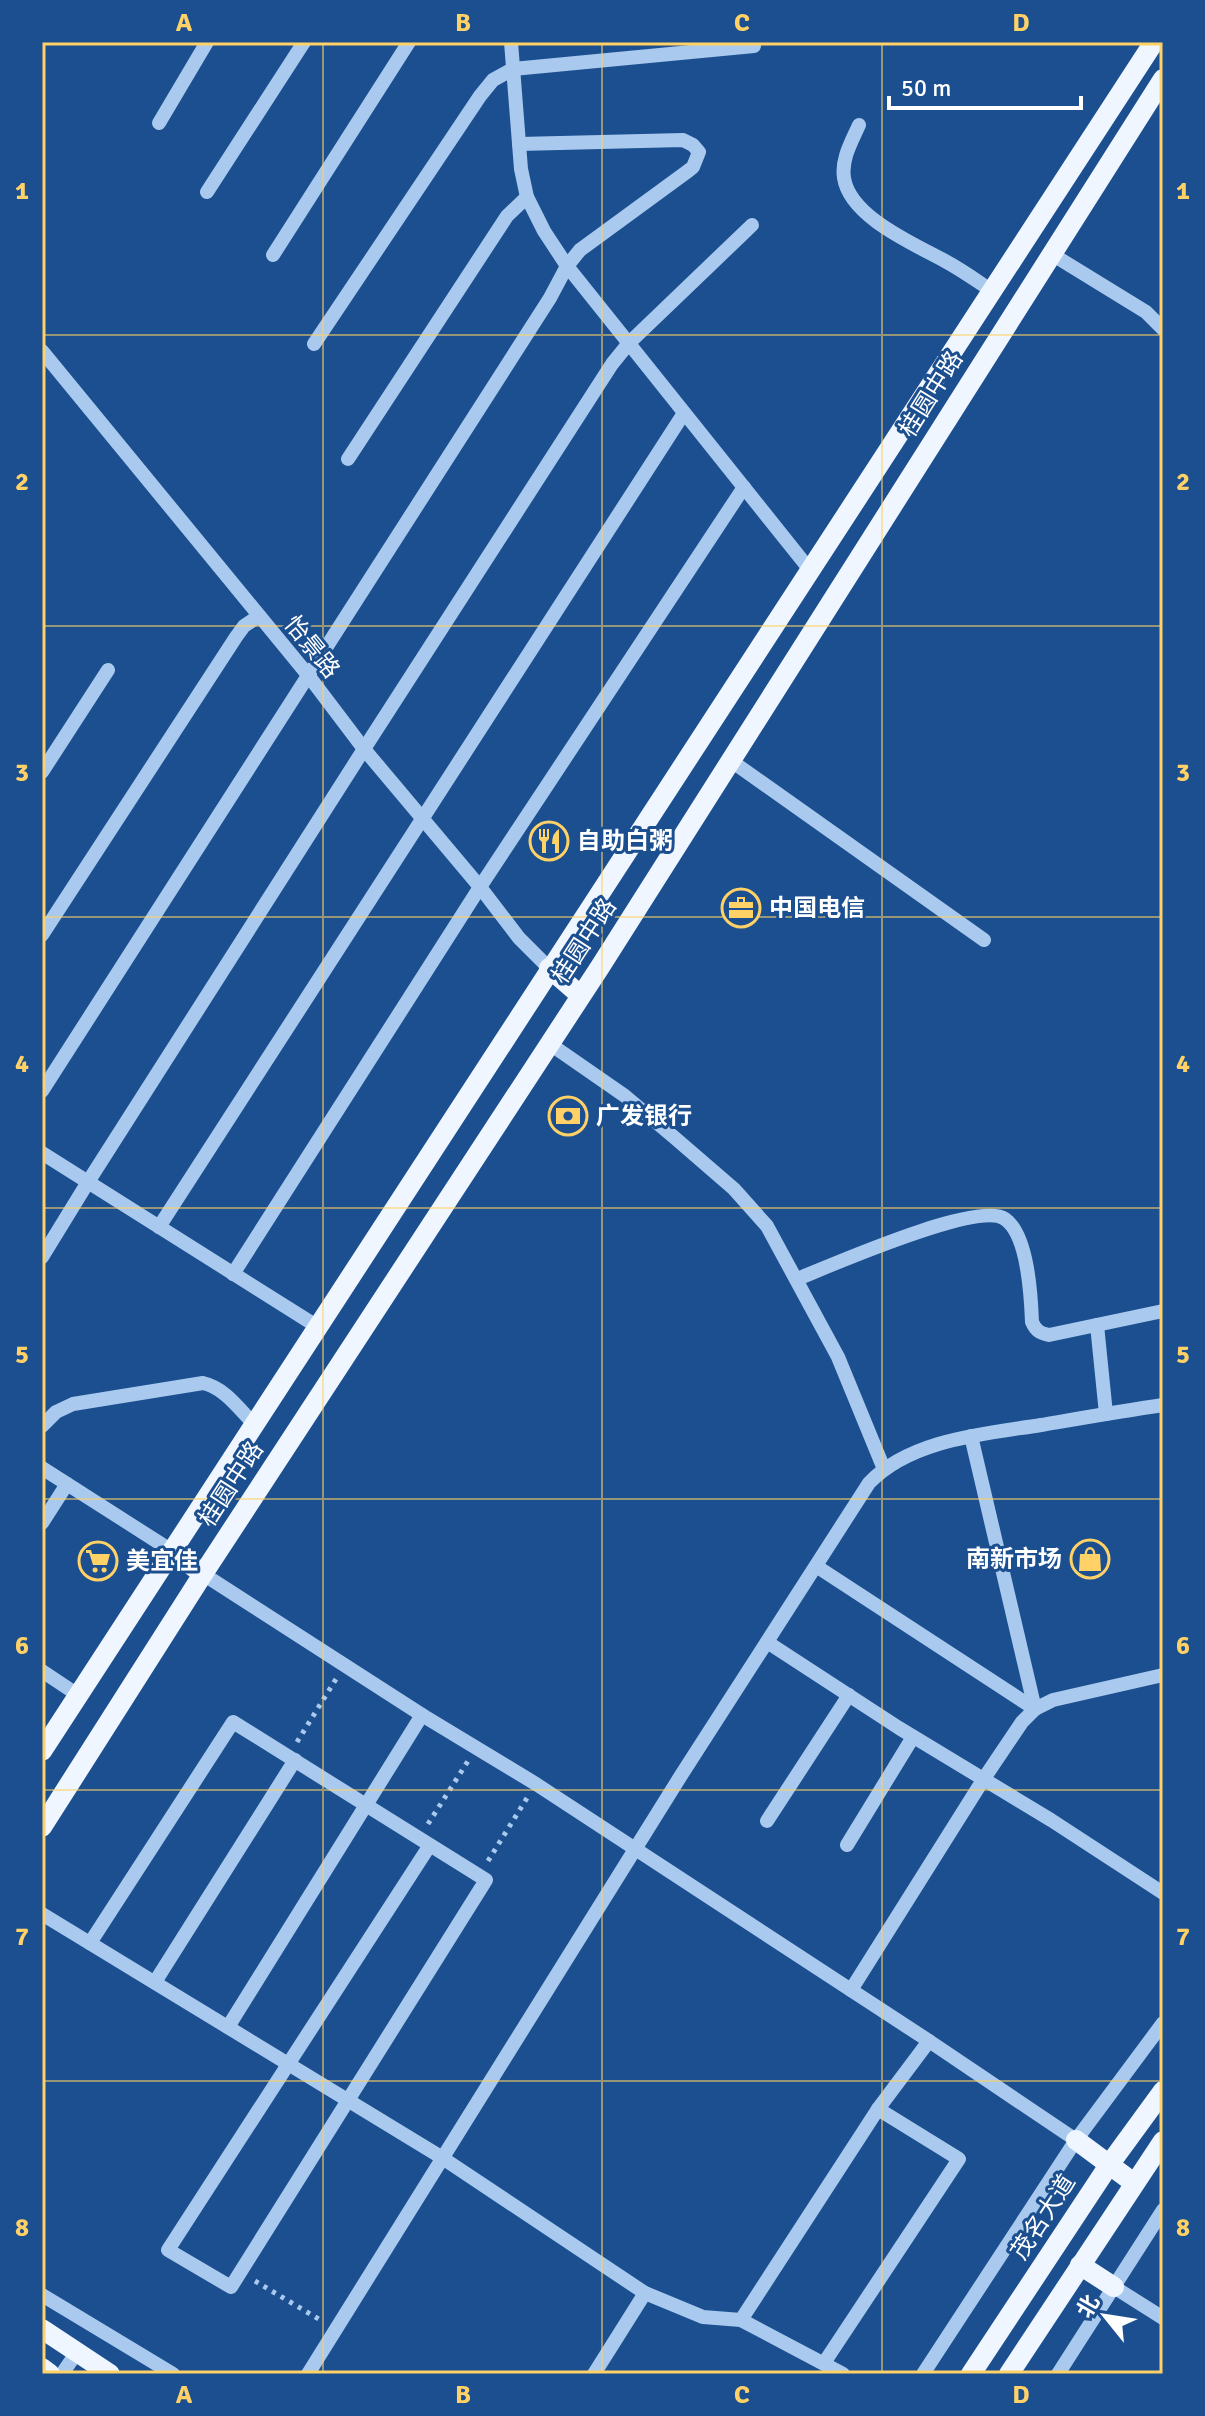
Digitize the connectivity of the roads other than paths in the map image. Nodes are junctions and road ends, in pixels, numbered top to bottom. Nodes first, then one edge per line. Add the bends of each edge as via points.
1 (207, 42) edge
2 (304, 42) edge
3 (409, 42) edge
4 (511, 42) edge
5 (1154, 42) edge
6 (754, 46) dead end
7 (513, 69) junction
8 (1163, 79) edge
9 (159, 123) dead end
10 (859, 125) dead end
11 (519, 144) junction
12 (207, 192) dead end
13 (527, 197) junction
14 (752, 225) dead end
15 (1027, 238) junction
16 (1050, 253) junction
17 (273, 255) dead end
18 (567, 266) junction
19 (992, 291) junction
20 (1163, 329) edge
21 (629, 343) junction
22 (314, 344) dead end
23 (42, 351) edge
24 (684, 413) junction
25 (348, 459) dead end
26 (744, 487) junction
27 (810, 570) junction
28 (259, 616) junction
29 (108, 670) dead end
30 (308, 675) junction
31 (364, 749) junction
32 (730, 760) junction
33 (42, 772) edge
34 (421, 818) junction
35 (480, 887) junction
36 (42, 935) edge
37 (984, 940) dead end
38 (549, 968) junction
39 (580, 995) junction
40 (550, 1044) junction
41 (42, 1091) edge
42 (42, 1153) edge
43 (88, 1182) junction
44 (159, 1227) junction
45 (42, 1257) edge
46 (233, 1274) junction
47 (797, 1279) junction
48 (1163, 1311) edge
49 (1097, 1325) junction
50 (318, 1327) junction
51 (1163, 1405) edge
52 (1106, 1414) junction
53 (254, 1424) junction
54 (42, 1426) edge
55 (971, 1436) junction
56 (42, 1468) edge
57 (884, 1469) junction
58 (67, 1484) junction
59 (42, 1523) edge
60 (172, 1551) junction
61 (816, 1566) junction
62 (203, 1574) junction
63 (767, 1642) junction
64 (42, 1671) edge
65 (1163, 1675) edge
66 (78, 1695) junction
67 (849, 1695) junction
68 (1035, 1709) junction
69 (422, 1715) junction
70 (913, 1737) junction
71 (42, 1751) edge
72 (292, 1758) junction
73 (983, 1780) junction
74 (367, 1804) junction
75 (767, 1821) dead end
76 (42, 1827) edge
77 (425, 1842) junction
78 (847, 1845) dead end
79 (636, 1849) junction
80 (1163, 1893) edge
81 (42, 1914) edge
82 (90, 1943) junction
83 (155, 1982) junction
84 (851, 1990) junction
85 (1163, 2023) edge
86 (228, 2027) junction
87 (929, 2041) junction
88 (287, 2063) junction
89 (1163, 2091) edge
90 (349, 2101) junction
91 (878, 2109) junction
92 (1076, 2140) junction
93 (1163, 2141) edge
94 (441, 2157) junction
95 (1109, 2165) junction
96 (1134, 2183) junction
97 (1163, 2210) edge
98 (1080, 2265) junction
99 (1114, 2287) junction
100 (645, 2293) junction
101 (42, 2295) edge
102 (1163, 2318) edge
103 (741, 2320) junction
104 (42, 2329) edge
105 (77, 2352) junction
106 (824, 2363) junction
107 (42, 2368) edge
108 (975, 2373) edge
109 (50, 2374) edge
110 (62, 2374) edge
111 (110, 2374) edge
112 (173, 2374) edge
113 (308, 2374) edge
114 (594, 2374) edge
115 (843, 2374) edge
116 (923, 2374) edge
117 (1009, 2374) edge
118 (1058, 2374) edge

1 - 9 street
2 - 12 street
3 - 17 street
4 - 7 street
5 - 15 main road, 桂圆中路
6 - 7 street
7 - 11 street
7 - 22 street via 493,80 480,96
8 - 16 main road, 桂圆中路
10 - 19 street via 845,159 848,195 906,241
11 - 13 street
11 - 18 street via 683,140 699,152 693,167 580,250
13 - 18 street
13 - 25 street via 507,216
14 - 21 street
15 - 16 main road
15 - 19 main road, 桂圆中路
16 - 20 street via 1146,312
16 - 32 main road, 桂圆中路
18 - 21 street
18 - 30 street
19 - 27 main road, 桂圆中路
21 - 24 street
21 - 31 street
23 - 28 street, 怡景路
24 - 26 street
24 - 34 street
26 - 27 street
26 - 35 street
27 - 38 main road, 桂圆中路
28 - 30 street, 怡景路
28 - 36 street via 236,637
29 - 33 street
30 - 31 street, 怡景路
30 - 41 street
31 - 34 street, 怡景路
31 - 43 street
32 - 37 street
32 - 39 main road, 桂圆中路
34 - 35 street, 怡景路
34 - 44 street
35 - 38 street, 怡景路
35 - 46 street
38 - 39 main road
38 - 50 main road, 桂圆中路
39 - 40 main road, 桂圆中路
40 - 47 street via 625,1096 734,1189 767,1226
40 - 62 main road, 桂圆中路
42 - 43 street
43 - 44 street
43 - 45 street
44 - 46 street
46 - 50 street
47 - 49 street via 899,1238 976,1215 1002,1216 1014,1227 1024,1251 1035,1329 1049,1335
47 - 57 street via 838,1357
48 - 49 street
49 - 52 street
50 - 53 main road, 桂圆中路
51 - 52 street
52 - 55 street
53 - 54 street via 223,1392 203,1383 73,1404
53 - 60 main road, 桂圆中路
55 - 57 street
55 - 68 street
56 - 58 street
57 - 61 street via 869,1483
58 - 59 street
58 - 60 street
60 - 62 main road
60 - 66 main road, 桂圆中路
61 - 63 street
61 - 68 street
62 - 69 street
62 - 76 main road, 桂圆中路
63 - 67 street
63 - 79 street
64 - 66 street
65 - 68 street via 1053,1700
66 - 71 main road, 桂圆中路
67 - 70 street
67 - 75 street
68 - 73 street
69 - 74 street
69 - 79 street
70 - 73 street
70 - 78 street
72 - 74 street
72 - 82 street via 233,1722
72 - 83 street
73 - 80 street
73 - 84 street
74 - 77 street
74 - 86 street
77 - 88 street
77 - 90 street via 486,1880
79 - 84 street
79 - 94 street
81 - 82 street
82 - 83 street
83 - 86 street
84 - 87 street
85 - 92 street
86 - 88 street
87 - 91 street
87 - 92 street
88 - 90 street
88 - 90 street via 168,2250 231,2287
89 - 95 main road, 茂名大道
90 - 94 street
91 - 103 street
91 - 106 street via 959,2159
92 - 95 main road
92 - 116 street
93 - 96 main road
94 - 100 street
94 - 113 street
95 - 96 main road
95 - 108 main road, 茂名大道
96 - 98 main road
97 - 99 street
98 - 99 main road
98 - 117 main road
99 - 102 street
99 - 118 street
100 - 103 street via 703,2317
100 - 114 street
101 - 112 street
103 - 106 street
104 - 105 main road
105 - 110 street
105 - 111 main road
106 - 115 street
107 - 109 main road

